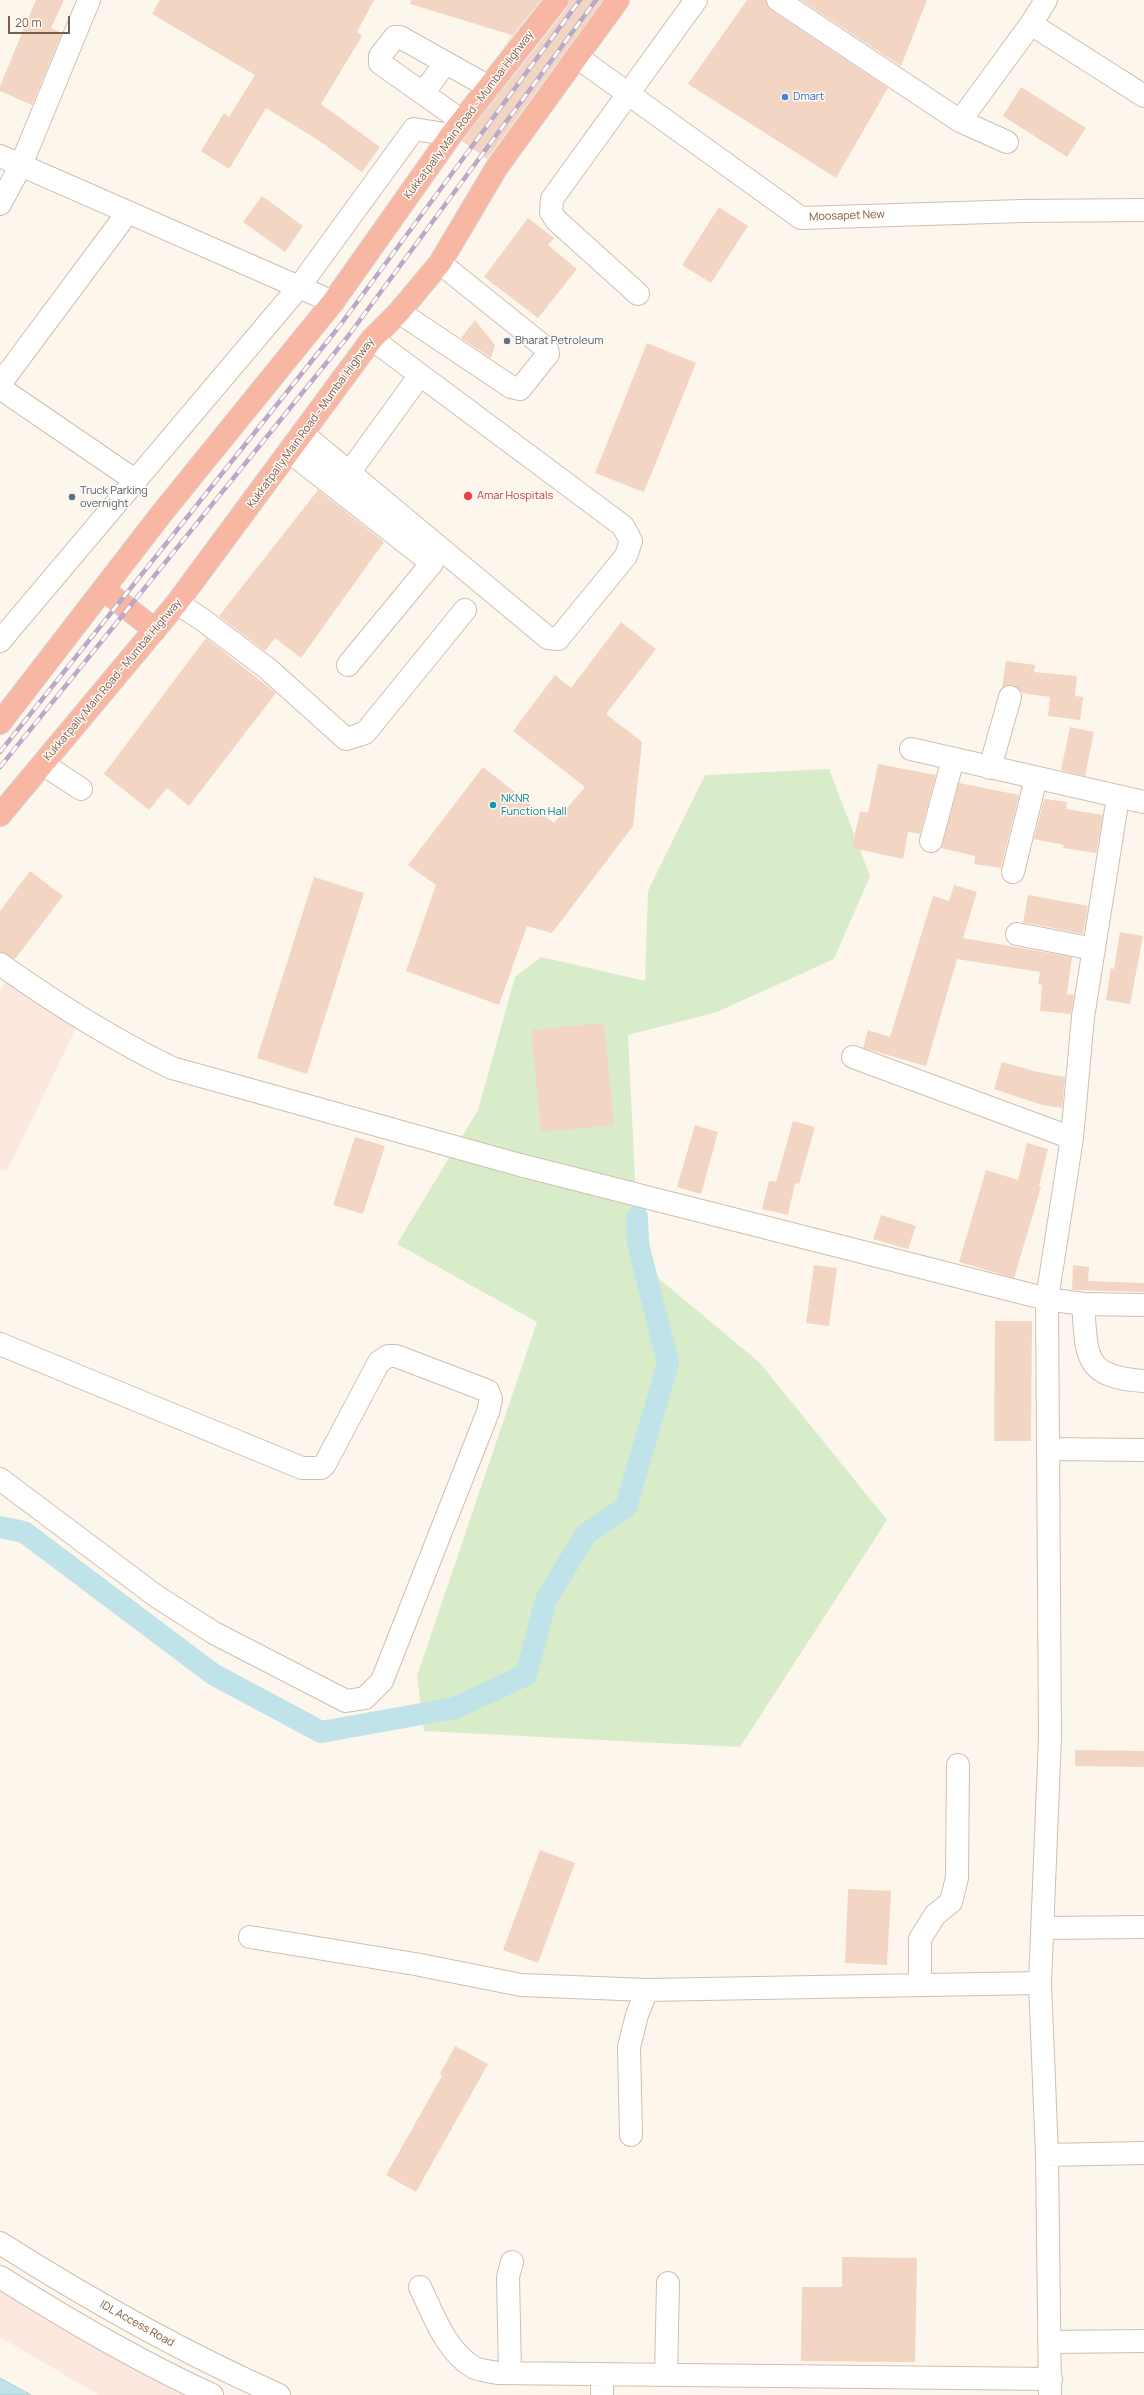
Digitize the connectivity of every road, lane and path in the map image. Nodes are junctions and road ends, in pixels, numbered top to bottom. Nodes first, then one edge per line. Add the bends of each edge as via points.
1 (89, 0) edge
2 (557, 0) edge
3 (618, 0) edge
4 (696, 0) edge
5 (778, 0) edge
6 (1046, 0) edge
7 (1031, 24) junction
8 (577, 57) junction
9 (445, 64) junction
10 (489, 87) junction
11 (423, 93) junction
12 (626, 94) junction
13 (1144, 96) edge
14 (960, 121) junction
15 (456, 128) junction
16 (1007, 142) dead end
17 (0, 156) edge
18 (21, 165) junction
19 (0, 204) edge
20 (1144, 210) edge
21 (128, 212) junction
22 (440, 263) junction
23 (299, 287) junction
24 (638, 294) dead end
25 (333, 302) junction
26 (399, 312) junction
27 (372, 339) junction
28 (420, 375) junction
29 (0, 384) edge
30 (0, 388) edge
31 (303, 434) junction
32 (290, 452) junction
33 (349, 473) junction
34 (136, 481) junction
35 (103, 589) junction
36 (177, 603) junction
37 (465, 610) dead end
38 (155, 630) junction
39 (0, 641) edge
40 (348, 665) dead end
41 (1010, 697) dead end
42 (0, 723) edge
43 (911, 749) dead end
44 (953, 759) junction
45 (43, 764) junction
46 (990, 768) junction
47 (1036, 778) junction
48 (81, 789) dead end
49 (1118, 797) junction
50 (1144, 802) edge
51 (0, 815) edge
52 (931, 841) dead end
53 (1013, 872) dead end
54 (1017, 934) dead end
55 (1094, 949) junction
56 (0, 964) edge
57 (853, 1057) dead end
58 (1072, 1138) junction
59 (1047, 1299) junction
60 (1083, 1304) junction
61 (1144, 1305) edge
62 (0, 1344) edge
63 (1144, 1381) edge
64 (1050, 1449) junction
65 (1144, 1450) edge
66 (0, 1478) edge
67 (958, 1765) dead end
68 (1144, 1927) edge
69 (1043, 1928) junction
70 (250, 1937) dead end
71 (1040, 1983) junction
72 (920, 1985) junction
73 (647, 1990) junction
74 (631, 2135) dead end
75 (1144, 2153) edge
76 (1047, 2155) junction
77 (0, 2243) edge
78 (512, 2262) dead end
79 (0, 2277) edge
80 (668, 2282) dead end
81 (420, 2287) dead end
82 (1144, 2341) edge
83 (1051, 2342) junction
84 (510, 2373) junction
85 (666, 2375) junction
86 (602, 2385) edge
87 (805, 2386) edge
88 (892, 2386) edge
89 (1050, 2387) edge
90 (212, 2395) edge
91 (279, 2395) edge

1 - 18 street
2 - 10 highway, Kukkatpally Main Road - Mumbai Highway
3 - 8 highway, Kukkatpally Main Road - Mumbai Highway
4 - 12 street
5 - 14 street
6 - 7 street
7 - 13 street
7 - 14 street
8 - 12 street, Moosapet New
8 - 22 highway, Kukkatpally Main Road - Mumbai Highway via 496,167
9 - 10 street
9 - 11 street
9 - 11 street via 398,36 380,56 380,63
10 - 15 highway, Kukkatpally Main Road - Mumbai Highway
11 - 15 street
12 - 20 street, Moosapet New via 801,218
12 - 24 street via 552,199 551,212 556,220
14 - 16 street
15 - 23 street via 414,129
15 - 25 highway, Kukkatpally Main Road - Mumbai Highway
17 - 18 street
18 - 19 street
18 - 21 street
21 - 23 street
21 - 29 street
22 - 26 highway, Kukkatpally Main Road - Mumbai Highway
22 - 26 street via 547,349 548,354 520,389 511,387
23 - 25 street
23 - 34 street
25 - 35 highway, Kukkatpally Main Road - Mumbai Highway
26 - 27 highway, Kukkatpally Main Road - Mumbai Highway
27 - 28 street
27 - 31 highway, Kukkatpally Main Road - Mumbai Highway
28 - 33 street
28 - 33 street via 623,526 631,541 626,556 558,639 548,638
30 - 34 street
31 - 32 highway, Kukkatpally Main Road - Mumbai Highway
31 - 33 street
32 - 36 highway, Kukkatpally Main Road - Mumbai Highway
32 - 40 street via 432,563
34 - 39 street
35 - 38 highway
35 - 42 highway, Kukkatpally Main Road - Mumbai Highway
36 - 37 street via 268,669 346,739 365,733
36 - 38 highway, Kukkatpally Main Road - Mumbai Highway
38 - 45 highway, Kukkatpally Main Road - Mumbai Highway
41 - 46 street
43 - 44 street
44 - 46 street
44 - 52 street
45 - 48 street
45 - 51 highway, Kukkatpally Main Road - Mumbai Highway
46 - 47 street
47 - 49 street
47 - 53 street
49 - 50 street
49 - 55 street
54 - 55 street
55 - 58 street via 1083,1017
56 - 59 street via 50,999 172,1068 520,1165
57 - 58 street
58 - 59 street
59 - 60 street
59 - 64 street
60 - 61 street
60 - 63 street via 1086,1345 1097,1369 1106,1374
62 - 66 street via 302,1468 321,1468 325,1464 378,1362 388,1356 396,1356 488,1391 491,1399 382,1681 365,1698 346,1701 214,1633 156,1596
64 - 65 street
64 - 69 street via 1050,1737
67 - 72 street via 957,1878 951,1902 935,1915 920,1939
68 - 69 street
69 - 71 street
70 - 73 street via 415,1964 521,1985
71 - 72 street
71 - 76 street
72 - 73 street
73 - 74 street via 637,2015 629,2047
75 - 76 street
76 - 83 street
77 - 91 street, IDL Access Road via 163,2340
78 - 84 street via 508,2277
79 - 90 street via 52,2310
80 - 85 street
81 - 84 street via 440,2328 459,2357 474,2368
82 - 83 street
83 - 89 street
84 - 86 street
85 - 86 street
85 - 87 street
87 - 88 street
88 - 89 street

